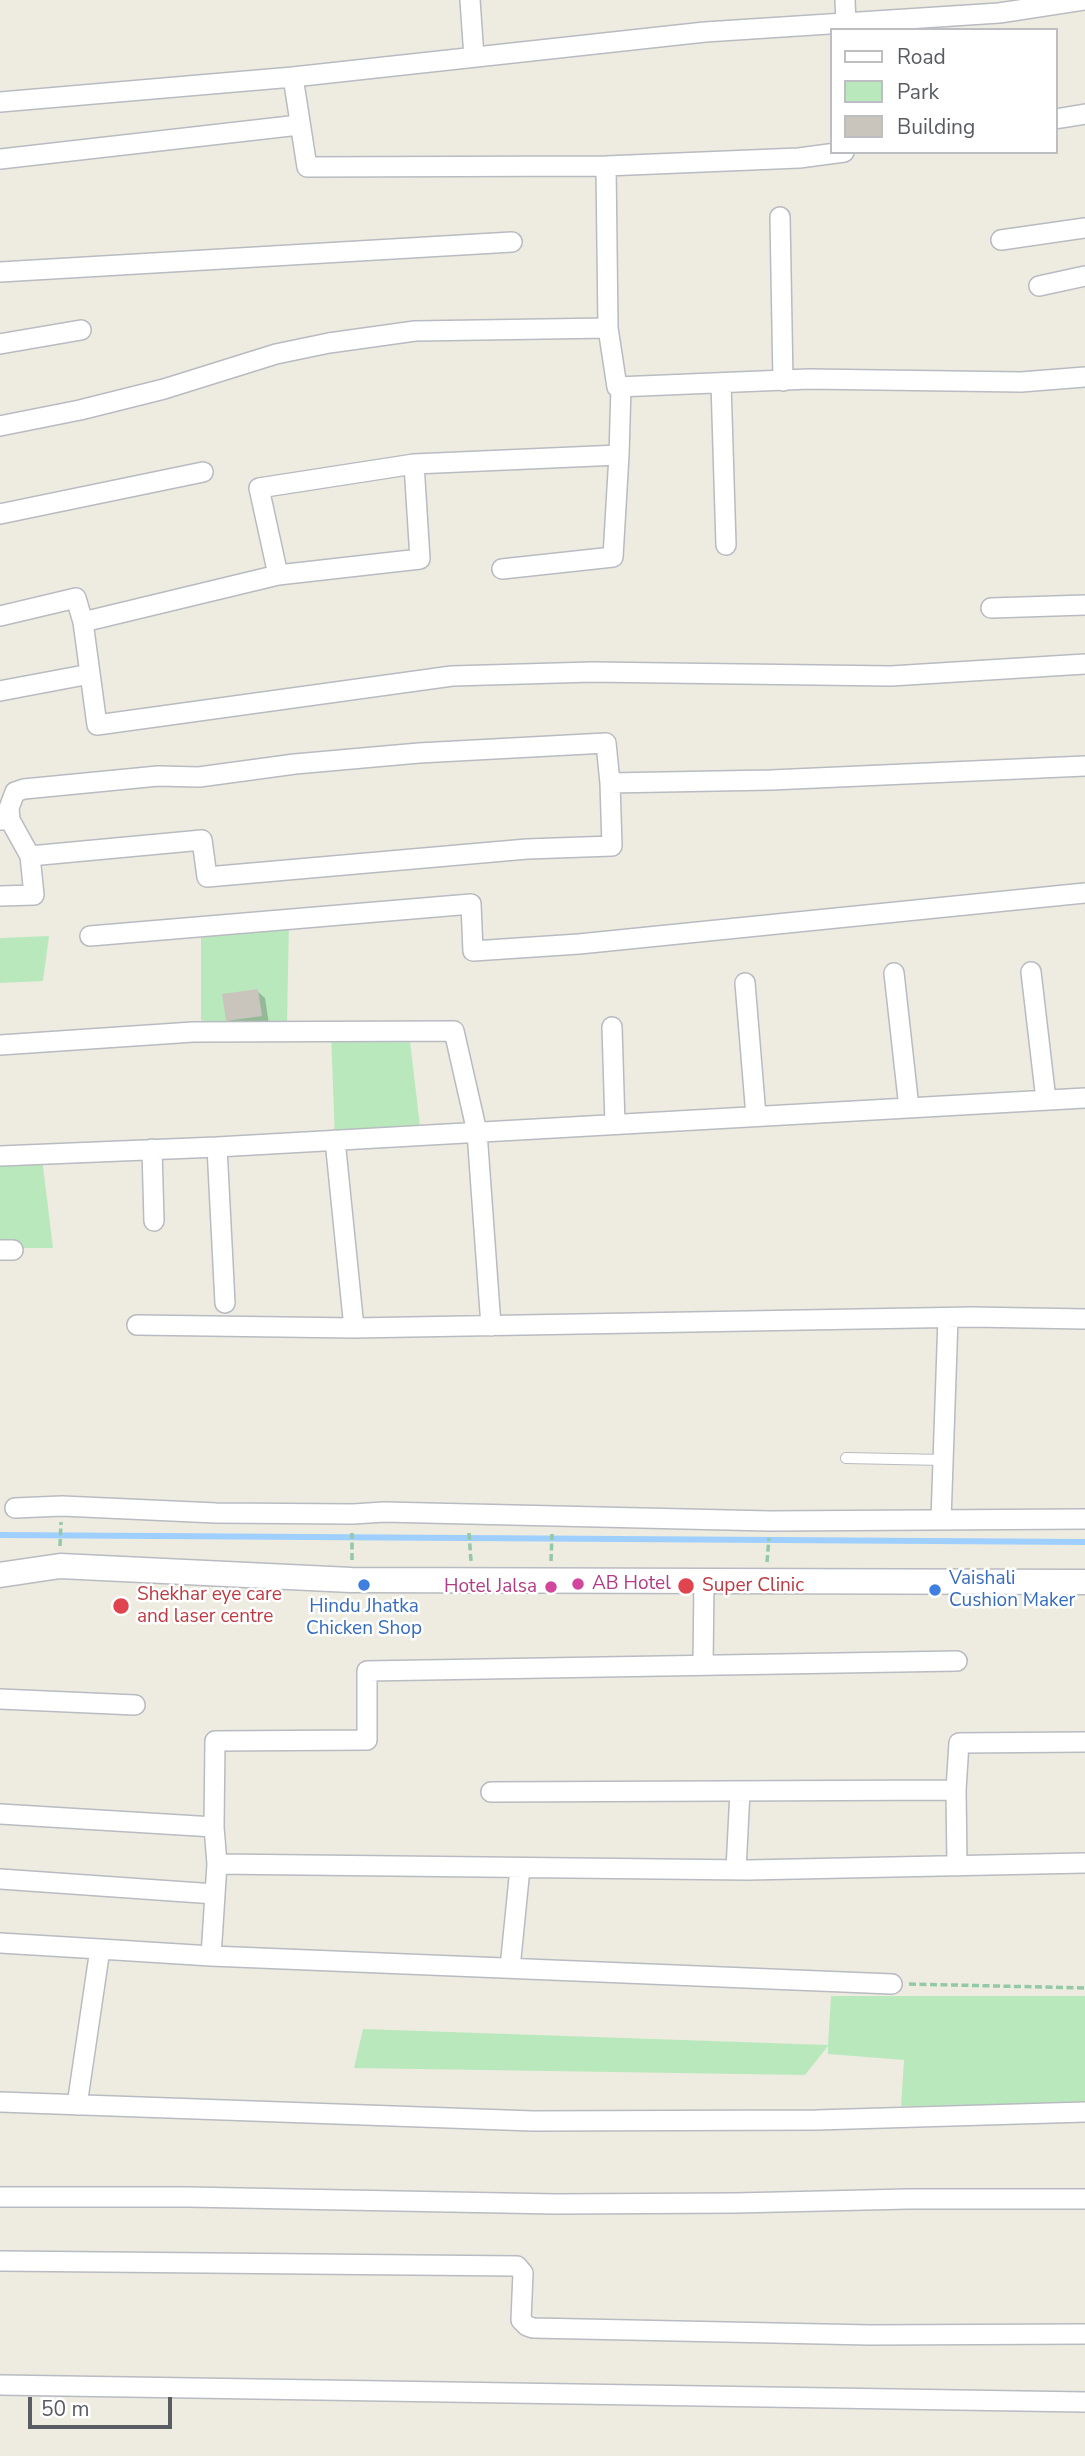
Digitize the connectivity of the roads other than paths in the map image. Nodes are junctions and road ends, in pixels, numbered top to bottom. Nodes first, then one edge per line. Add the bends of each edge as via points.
1 (470, 0) edge
2 (845, 0) edge
3 (1085, 0) edge
4 (977, 7) edge
5 (846, 23) junction
6 (474, 57) junction
7 (293, 77) junction
8 (0, 102) edge
9 (1085, 114) edge
10 (1057, 119) edge
11 (299, 125) junction
12 (830, 154) edge
13 (0, 159) edge
14 (606, 166) junction
15 (780, 217) dead end
16 (1085, 228) edge
17 (1001, 240) dead end
18 (512, 242) dead end
19 (0, 272) edge
20 (1085, 276) edge
21 (1039, 286) dead end
22 (608, 328) junction
23 (81, 330) dead end
24 (0, 344) edge
25 (1085, 377) edge
26 (783, 381) junction
27 (721, 383) junction
28 (621, 387) junction
29 (0, 426) edge
30 (619, 455) junction
31 (414, 464) junction
32 (203, 472) dead end
33 (0, 514) edge
34 (726, 545) dead end
35 (502, 569) dead end
36 (278, 575) junction
37 (1085, 605) edge
38 (991, 608) dead end
39 (0, 616) edge
40 (83, 622) junction
41 (1085, 664) edge
42 (90, 674) junction
43 (0, 691) edge
44 (1085, 766) edge
45 (610, 783) junction
46 (5, 820) edge
47 (30, 856) junction
48 (1085, 893) edge
49 (0, 896) edge
50 (90, 936) dead end
51 (1031, 972) dead end
52 (894, 973) dead end
53 (745, 983) dead end
54 (612, 1027) dead end
55 (0, 1045) edge
56 (1085, 1098) edge
57 (1046, 1100) junction
58 (909, 1108) junction
59 (756, 1116) junction
60 (615, 1124) junction
61 (477, 1132) junction
62 (335, 1140) junction
63 (217, 1147) junction
64 (152, 1149) junction
65 (0, 1156) edge
66 (153, 1221) dead end
67 (225, 1303) dead end
68 (948, 1318) junction
69 (1085, 1319) edge
70 (137, 1325) dead end
71 (491, 1326) junction
72 (354, 1328) junction
73 (846, 1458) dead end
74 (943, 1460) junction
75 (15, 1508) dead end
76 (1085, 1519) edge
77 (942, 1520) junction
78 (0, 1574) edge
79 (704, 1581) junction
80 (1085, 1582) edge
81 (957, 1661) dead end
82 (703, 1665) junction
83 (0, 1699) edge
84 (135, 1705) dead end
85 (1085, 1742) edge
86 (956, 1790) junction
87 (740, 1791) junction
88 (491, 1792) dead end
89 (0, 1814) edge
90 (214, 1827) junction
91 (1085, 1863) edge
92 (217, 1864) junction
93 (957, 1866) junction
94 (520, 1868) junction
95 (736, 1870) junction
96 (0, 1879) edge
97 (215, 1894) junction
98 (0, 1942) edge
99 (100, 1949) junction
100 (211, 1956) junction
101 (510, 1968) junction
102 (892, 1984) road end
103 (0, 2102) edge
104 (77, 2105) junction
105 (1085, 2112) edge
106 (0, 2197) edge
107 (1085, 2199) edge
108 (0, 2261) edge
109 (1085, 2334) edge
110 (0, 2385) edge
111 (1085, 2402) edge

1 - 6 street
2 - 5 street
3 - 4 street
4 - 5 street
5 - 6 street via 705,32
6 - 7 street
7 - 8 street
7 - 11 street
9 - 10 street
11 - 13 street
11 - 14 street via 307,167
12 - 14 street
14 - 22 street
15 - 26 street
16 - 17 street
18 - 19 street
20 - 21 street
22 - 28 street via 617,387
22 - 29 street via 415,331 329,343 276,354 164,389
23 - 24 street
25 - 26 street via 1020,382
26 - 27 street
27 - 28 street
27 - 34 street
28 - 30 street
30 - 31 street
30 - 35 street via 613,557
31 - 36 street via 420,559
31 - 36 street via 260,488
32 - 33 street
36 - 40 street
37 - 38 street
39 - 40 street via 76,598
40 - 42 street
41 - 42 street via 891,676 592,672 452,676 97,725
42 - 43 street
44 - 45 street
45 - 46 street via 606,743 419,753 22,790 15,792
45 - 47 street via 612,846 206,877 202,840
46 - 47 street
47 - 49 street via 34,895
48 - 50 street via 473,951 471,904
51 - 57 street
52 - 58 street
53 - 59 street
54 - 60 street
55 - 61 street via 193,1032 454,1031
56 - 57 street
57 - 58 street
58 - 59 street
59 - 60 street
60 - 61 street
61 - 62 street
61 - 71 street
62 - 63 street
62 - 72 street
63 - 64 street
63 - 67 street
64 - 65 street
64 - 66 street
68 - 69 street
68 - 71 street
68 - 74 street
70 - 72 street
71 - 72 street
73 - 74 lane
74 - 77 street
75 - 77 street
76 - 77 street
78 - 79 street via 60,1566 351,1580
79 - 80 street
79 - 82 street
81 - 82 street
82 - 90 street via 367,1671 367,1740 215,1741
83 - 84 street
85 - 86 street via 959,1743
86 - 87 street
86 - 93 street
87 - 88 street
87 - 95 street
89 - 90 street
90 - 92 street
91 - 93 street
92 - 94 street
92 - 97 street
93 - 95 street
94 - 95 street
94 - 101 street
96 - 97 street
97 - 100 street
98 - 99 street
99 - 100 street
99 - 104 street
100 - 101 street
101 - 102 street
103 - 104 street
104 - 105 street via 533,2121 817,2120
106 - 107 street via 556,2204
108 - 109 street via 517,2266 523,2278 523,2324 533,2328
110 - 111 street

